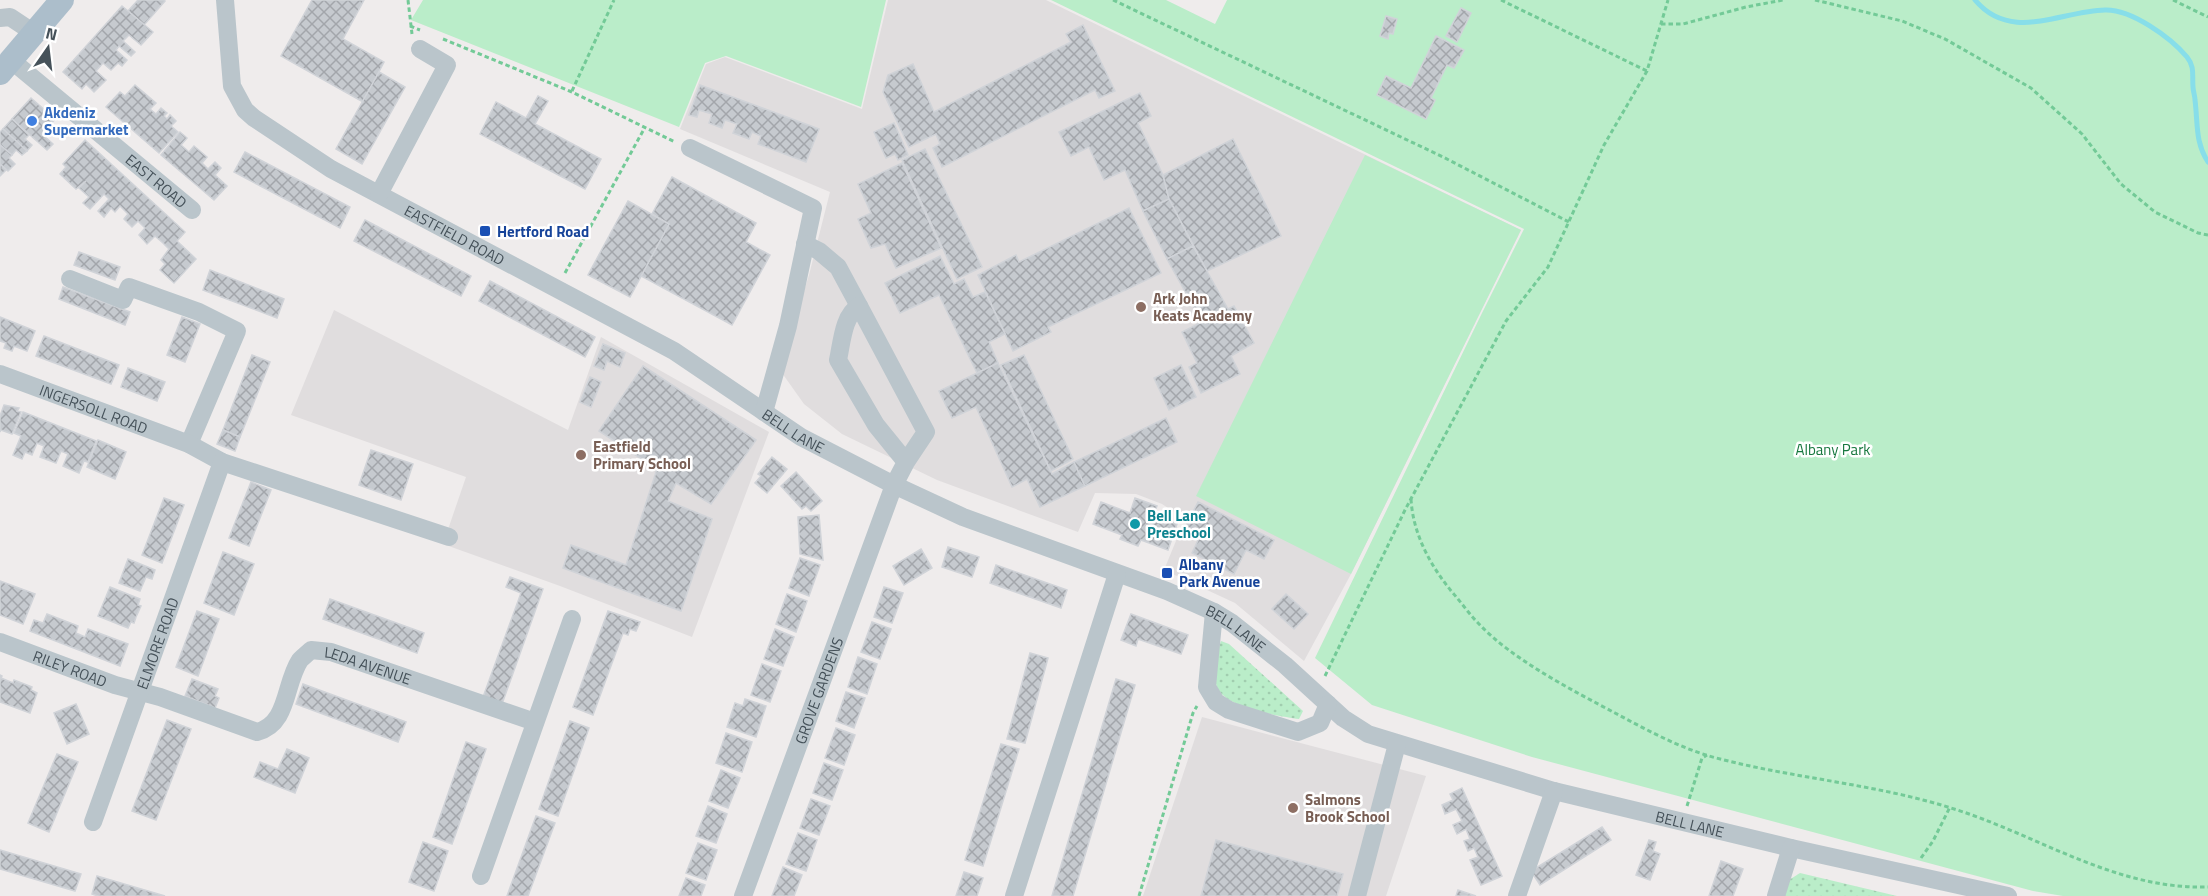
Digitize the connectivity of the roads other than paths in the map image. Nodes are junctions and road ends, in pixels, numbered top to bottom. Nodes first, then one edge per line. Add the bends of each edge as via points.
1 (62, 0) edge
2 (225, 0) edge
3 (0, 18) edge
4 (34, 33) junction
5 (421, 40) road end
6 (6, 67) edge
7 (690, 148) road end
8 (379, 194) junction
9 (192, 210) dead end
10 (805, 244) junction
11 (70, 279) dead end
12 (859, 306) junction
13 (0, 374) edge
14 (764, 412) junction
15 (189, 444) junction
16 (222, 462) junction
17 (906, 462) junction
18 (894, 486) junction
19 (449, 537) dead end
20 (1117, 574) junction
21 (1214, 612) junction
22 (572, 619) dead end
23 (0, 642) edge
24 (141, 692) junction
25 (1322, 699) junction
26 (535, 722) junction
27 (1397, 744) junction
28 (1554, 791) junction
29 (93, 822) dead end
30 (1791, 848) junction
31 (481, 876) dead end
32 (743, 896) edge
33 (1014, 896) edge
34 (1357, 896) edge
35 (1517, 896) edge
36 (1776, 896) edge
37 (2008, 896) edge

1 - 4 main road
2 - 8 street, EASTFIELD ROAD via 232,86 245,110 331,169
3 - 4 street via 10,17
4 - 6 main road
5 - 8 street via 447,65
6 - 9 street, EAST ROAD
7 - 10 street, BELL LANE via 813,208
8 - 14 street, EASTFIELD ROAD via 674,351
10 - 12 street via 838,267
10 - 14 street, BELL LANE
11 - 15 street via 123,300 129,286 237,331
12 - 17 street, GROVE GARDENS via 926,432
12 - 17 street via 852,310 845,326 838,360 876,425
13 - 15 street, INGERSOLL ROAD
14 - 18 street, BELL LANE via 801,438
15 - 16 street, INGERSOLL ROAD
16 - 19 street, INGERSOLL ROAD
16 - 24 street, ELMORE ROAD
17 - 18 street, GROVE GARDENS
18 - 20 street, BELL LANE via 1006,534
18 - 32 street, GROVE GARDENS
20 - 21 street, BELL LANE
20 - 33 street
21 - 25 street, BELL LANE via 1285,665
21 - 25 street via 1207,687 1216,702 1229,710 1298,732 1320,723
22 - 26 street
23 - 24 street, RILEY ROAD
24 - 26 street, LEDA AVENUE via 257,732 268,729 278,719 300,660 311,650 332,652
24 - 29 street, ELMORE ROAD
25 - 27 street, BELL LANE via 1368,734
26 - 31 street
27 - 28 street, BELL LANE
27 - 34 street
28 - 30 street, BELL LANE
28 - 35 street
30 - 36 street
30 - 37 street, BELL LANE

